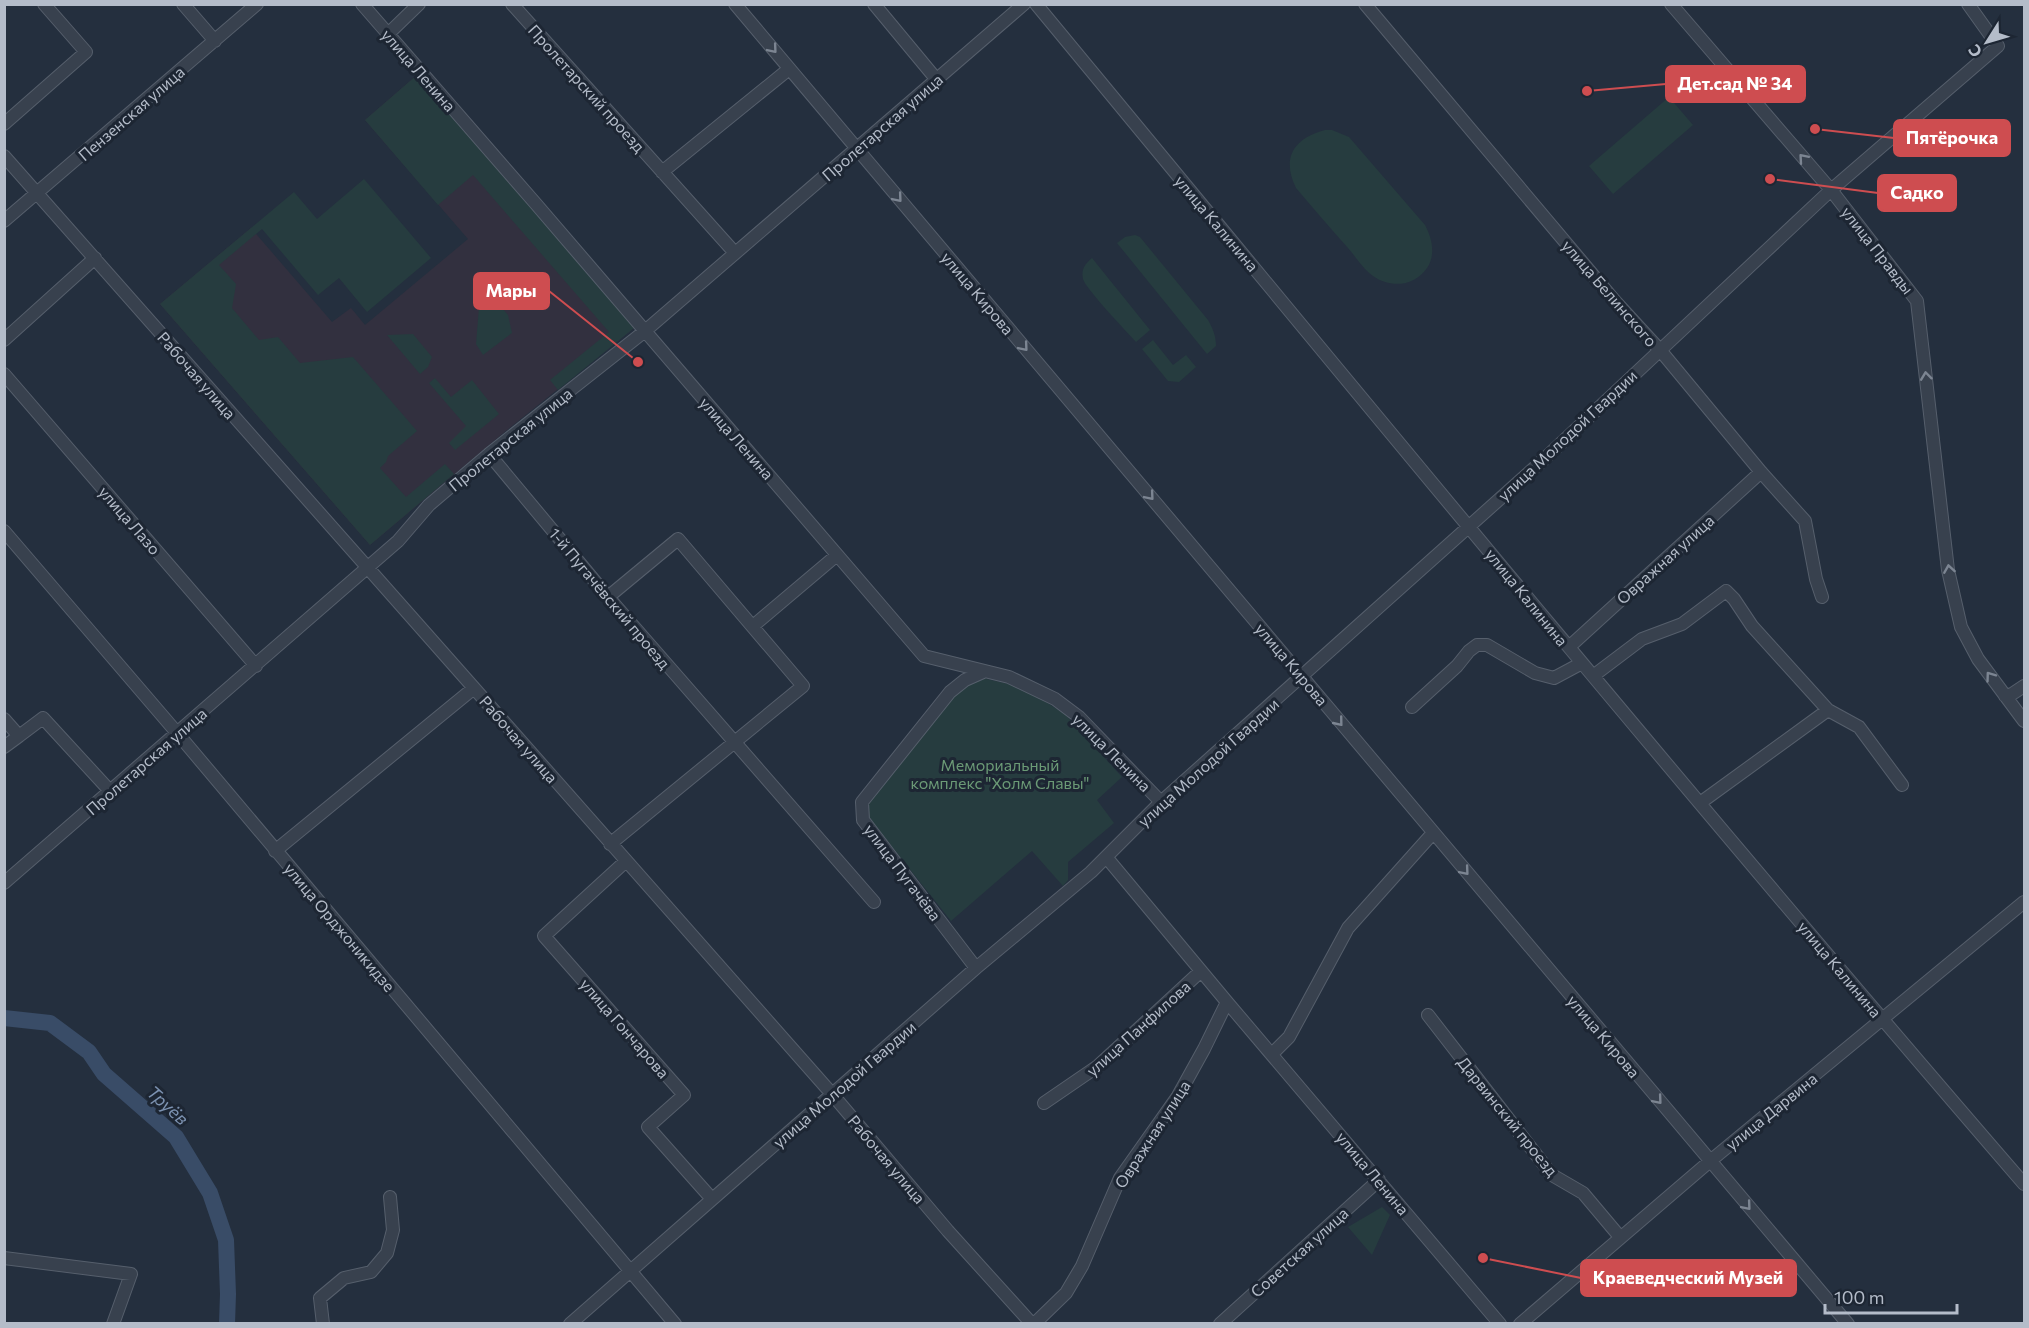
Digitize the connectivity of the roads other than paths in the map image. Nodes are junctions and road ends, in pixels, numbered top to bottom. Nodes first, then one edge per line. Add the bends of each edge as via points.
1 (44, 4) edge
2 (183, 4) edge
3 (257, 4) edge
4 (362, 4) edge
5 (419, 4) edge
6 (512, 4) edge
7 (735, 4) edge
8 (874, 4) edge
9 (1024, 4) edge
10 (1036, 4) edge
11 (1365, 4) edge
12 (1671, 4) edge
13 (1968, 4) edge
14 (388, 34) junction
15 (215, 40) junction
16 (789, 69) junction
17 (937, 80) junction
18 (4, 124) edge
19 (856, 149) junction
20 (4, 156) edge
21 (662, 172) junction
22 (1831, 190) junction
23 (38, 193) junction
24 (4, 221) edge
25 (735, 253) junction
26 (95, 258) junction
27 (645, 331) junction
28 (4, 340) edge
29 (1660, 350) junction
30 (4, 374) edge
31 (489, 454) junction
32 (1761, 472) junction
33 (1468, 525) junction
34 (4, 531) edge
35 (837, 555) junction
36 (367, 568) junction
37 (608, 597) junction
38 (1822, 597) dead end
39 (753, 626) junction
40 (1569, 647) junction
41 (1582, 663) junction
42 (256, 666) junction
43 (983, 672) junction
44 (1302, 676) junction
45 (1593, 676) junction
46 (2025, 686) edge
47 (474, 688) junction
48 (2005, 696) junction
49 (1412, 707) dead end
50 (1827, 710) junction
51 (4, 719) edge
52 (2025, 721) edge
53 (178, 734) junction
54 (19, 736) junction
55 (733, 742) junction
56 (4, 747) edge
57 (1902, 785) dead end
58 (111, 792) junction
59 (1161, 802) junction
60 (1700, 803) junction
61 (1433, 833) junction
62 (610, 844) junction
63 (275, 851) junction
64 (1107, 858) junction
65 (626, 861) junction
66 (4, 883) edge
67 (874, 902) dead end
68 (2025, 902) edge
69 (976, 968) junction
70 (1201, 971) junction
71 (1227, 1002) junction
72 (1428, 1015) dead end
73 (1883, 1020) junction
74 (1272, 1054) junction
75 (832, 1094) junction
76 (1044, 1103) dead end
77 (1709, 1161) junction
78 (1378, 1180) junction
79 (2025, 1184) edge
80 (390, 1197) dead end
81 (712, 1199) junction
82 (1620, 1237) junction
83 (4, 1258) edge
84 (631, 1270) junction
85 (113, 1323) edge
86 (323, 1323) edge
87 (570, 1323) edge
88 (675, 1323) edge
89 (1033, 1323) edge
90 (1220, 1323) edge
91 (1500, 1323) edge
92 (1520, 1323) edge
93 (1848, 1323) edge

1 - 18 street via 86,52
2 - 15 street
3 - 15 street, Пензенская улица
4 - 14 street, улица Ленина
5 - 14 street
6 - 21 street, Пролетарский проезд
7 -> 16 street, улица Кирова
8 - 17 street
9 - 17 street, Пролетарская улица
10 - 33 street, улица Калинина
11 - 29 street, улица Белинского
22 -> 12 street, улица Правды
13 - 22 street, улица Молодой Гвардии via 1998,46
14 - 27 street, улица Ленина
15 - 23 street, Пензенская улица
16 - 19 street, улица Кирова
16 - 21 street
17 - 19 street, Пролетарская улица
19 - 25 street, Пролетарская улица
19 -> 44 street, улица Кирова
20 - 23 street, Рабочая улица
21 - 25 street, Пролетарский проезд
22 - 29 street, улица Молодой Гвардии
48 -> 22 street, улица Правды via 1961,627 1948,570 1917,301
23 - 24 street, Пензенская улица
23 - 26 street, Рабочая улица
25 - 27 street, Пролетарская улица
26 - 28 street
26 - 36 street, Рабочая улица
27 - 31 street, Пролетарская улица
27 - 35 street, улица Ленина
29 - 32 street, улица Белинского
29 - 33 street, улица Молодой Гвардии
30 - 42 street, улица Лазо
31 - 36 street, Пролетарская улица via 429,505 398,541
31 - 37 street, 1-й Пугачёвский проезд
32 - 38 street, улица Белинского via 1805,521
32 - 40 street, Овражная улица
33 - 40 street, улица Калинина
33 - 44 street, улица Молодой Гвардии
34 - 53 street, улица Орджоникидзе
35 - 39 street
35 - 43 street, улица Ленина via 924,656
36 - 42 street, Пролетарская улица
36 - 47 street, Рабочая улица
37 - 39 street via 678,539
37 - 55 street, 1-й Пугачёвский проезд
39 - 55 street via 803,686
40 - 41 street, улица Калинина
41 - 45 street, улица Калинина
41 - 49 street via 1554,678 1535,673 1487,645 1477,645
42 - 53 street, Пролетарская улица
43 - 59 street, улица Ленина via 1009,677 1063,705
43 - 69 street, улица Пугачёва via 950,692 862,802 863,820
44 - 59 street, улица Молодой Гвардии
44 -> 61 street, улица Кирова
45 - 50 street via 1642,639 1682,624 1726,591
45 - 60 street, улица Калинина
46 - 48 street
47 - 62 street, Рабочая улица
47 - 63 street
48 - 52 street
50 - 57 street via 1859,727
50 - 60 street
51 - 54 street
53 - 58 street, Пролетарская улица
53 - 63 street, улица Орджоникидзе
54 - 56 street
54 - 58 street via 43,718
55 - 62 street
55 - 67 street, 1-й Пугачёвский проезд
58 - 66 street, Пролетарская улица
59 - 64 street, улица Молодой Гвардии
60 - 73 street, улица Калинина
61 - 74 street via 1348,928 1289,1037
61 -> 77 street, улица Кирова
62 - 65 street, Рабочая улица
63 - 84 street, улица Орджоникидзе
64 - 69 street, улица Молодой Гвардии
64 - 70 street, улица Ленина
65 - 75 street, Рабочая улица
65 - 81 street, улица Гончарова via 544,936 684,1095 648,1127
68 - 73 street, улица Дарвина
69 - 75 street, улица Молодой Гвардии
70 - 71 street, улица Ленина
70 - 76 street, улица Панфилова via 1098,1066
71 - 74 street, улица Ленина
71 - 89 street, Овражная улица via 1178,1096 1120,1178 1082,1266 1066,1293
72 - 82 street, Дарвинский проезд via 1552,1175 1583,1193
73 - 77 street, улица Дарвина
73 - 79 street, улица Калинина
74 - 78 street, улица Ленина
75 - 81 street, улица Молодой Гвардии
75 - 89 street, Рабочая улица
77 - 82 street, улица Дарвина
77 -> 93 street, улица Кирова
78 - 90 street, Советская улица
78 - 91 street, улица Ленина
80 - 86 street via 393,1230 387,1253 371,1272 344,1278 320,1298
81 - 84 street, улица Молодой Гвардии
82 - 92 street, улица Дарвина
83 - 85 street via 131,1274
84 - 87 street, улица Молодой Гвардии
84 - 88 street, улица Орджоникидзе

